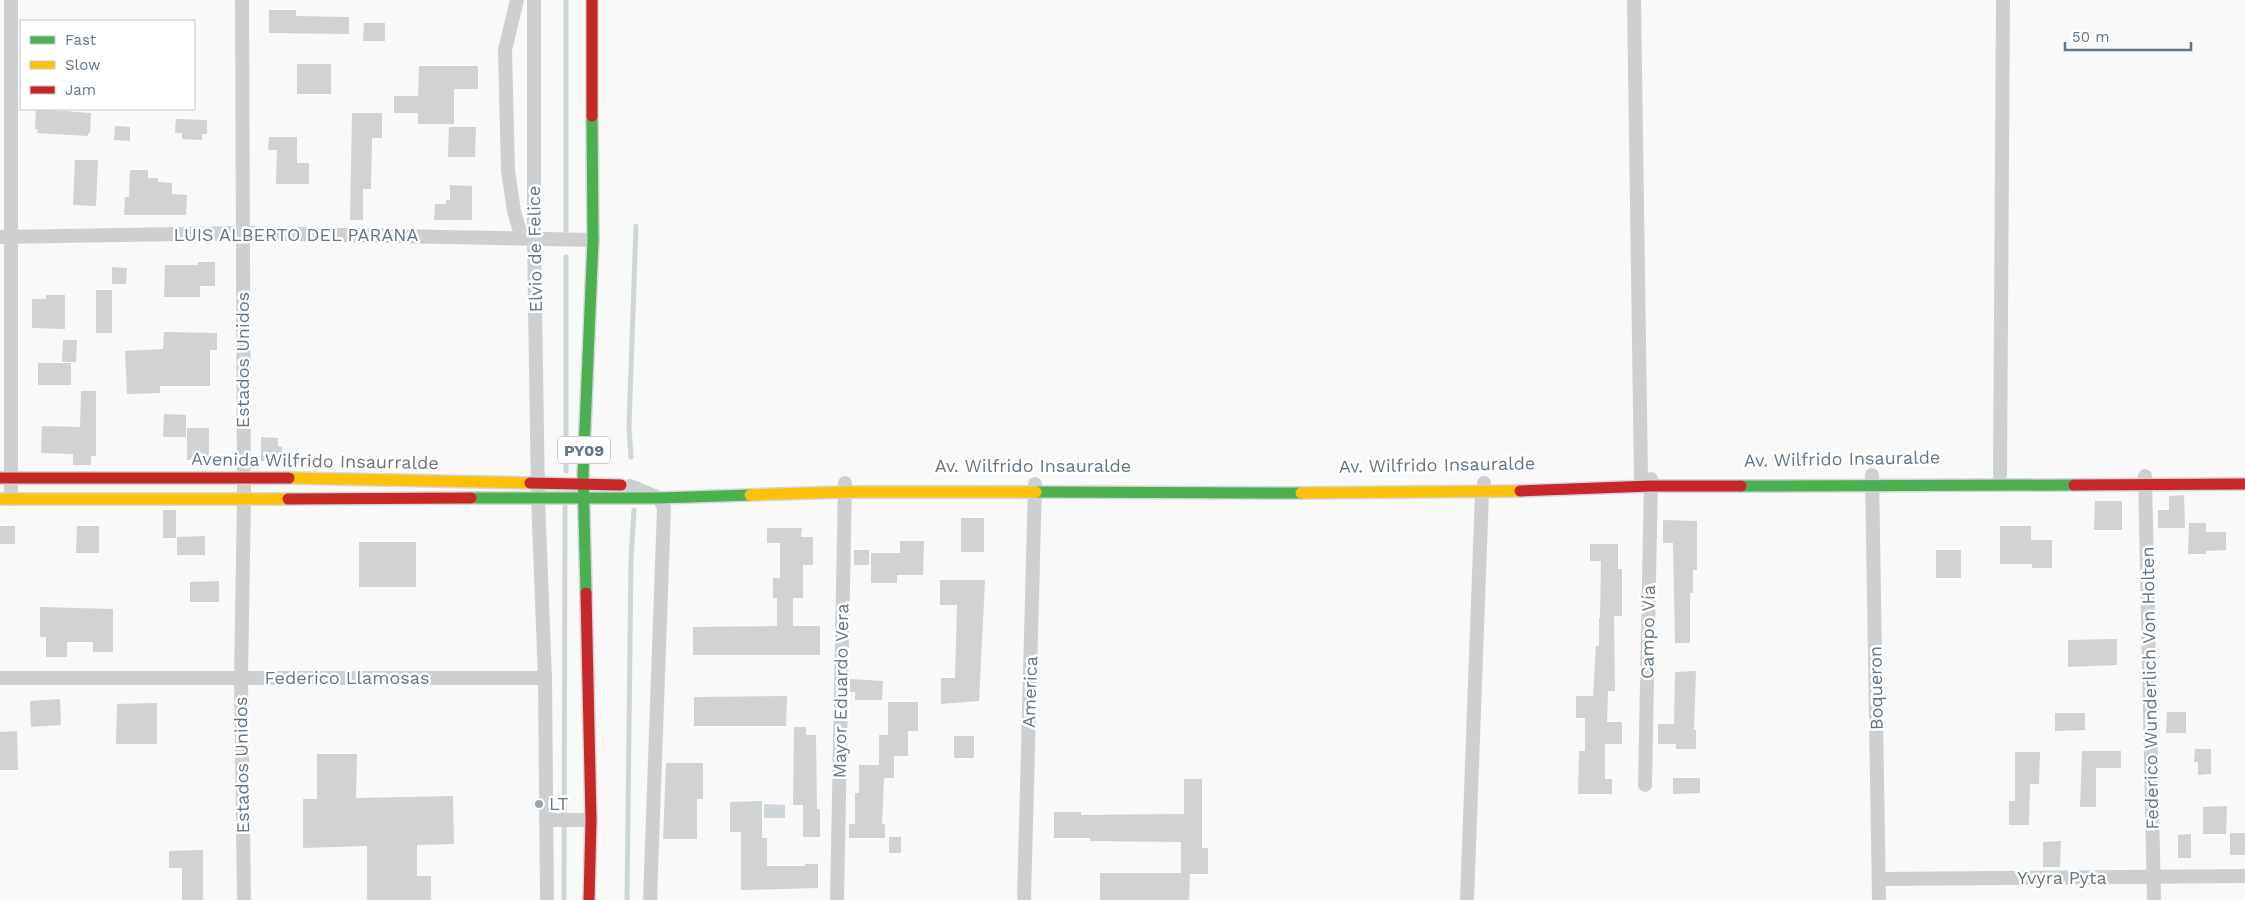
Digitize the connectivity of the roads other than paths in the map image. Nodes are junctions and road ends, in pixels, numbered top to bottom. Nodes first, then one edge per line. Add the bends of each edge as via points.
1 (11, 0) edge
2 (242, 0) edge
3 (517, 0) edge
4 (534, 0) edge
5 (592, 0) edge
6 (1634, 0) edge
7 (2003, 0) edge
8 (604, 137) dead end
9 (243, 233) junction
10 (6, 237) edge
11 (528, 238) junction
12 (593, 240) junction
13 (600, 344) dead end
14 (598, 469) dead end
15 (2000, 475) junction
16 (2245, 475) edge
17 (244, 477) junction
18 (6, 478) edge
19 (1872, 480) junction
20 (1648, 481) junction
21 (2146, 481) junction
22 (538, 483) junction
23 (583, 484) junction
24 (708, 484) dead end
25 (2245, 484) edge
26 (597, 485) junction
27 (630, 486) joint
28 (845, 487) junction
29 (1035, 488) junction
30 (1483, 488) junction
31 (659, 492) junction
32 (538, 498) junction
33 (584, 498) junction
34 (6, 499) edge
35 (244, 499) junction
36 (597, 503) junction
37 (598, 606) dead end
38 (0, 678) edge
39 (241, 678) junction
40 (545, 678) junction
41 (1645, 785) dead end
42 (559, 820) junction
43 (591, 820) junction
44 (2245, 876) edge
45 (2154, 877) junction
46 (1879, 879) junction
47 (601, 890) dead end
48 (244, 900) edge
49 (546, 900) edge
50 (589, 900) edge
51 (650, 900) edge
52 (837, 900) edge
53 (1024, 900) edge
54 (1467, 900) edge
55 (1879, 900) edge
56 (2154, 900) edge

1 - 10 street
2 - 9 street, Estados Unidos
3 - 11 street via 505,50 508,170 514,211
4 - 11 street, Elvio de Felice
5 - 12 main road, PY09
6 - 20 street, Campo Vía
7 - 15 street
8 - 13 main road
9 - 10 street, LUIS ALBERTO DEL PARANA
9 - 11 street, LUIS ALBERTO DEL PARANA
9 - 17 street, Estados Unidos
10 - 18 street
11 - 12 street, LUIS ALBERTO DEL PARANA
11 - 22 street, Elvio de Felice
12 - 23 main road, PY09
14 - 26 main road, PY09
15 - 19 main road, Av. Wilfrido Insauralde
15 - 21 main road, Av. Wilfrido Insauralde
16 - 21 main road, Av. Wilfrido Insauralde
17 - 18 main road, Avenida Wilfrido Insaurralde
17 - 22 main road, Avenida Wilfrido Insaurralde
17 - 35 street, Estados Unidos
18 - 34 street
19 - 20 main road, Av. Wilfrido Insauralde
19 - 21 main road
19 - 46 street, Boqueron
20 - 30 main road, Av. Wilfrido Insauralde
20 - 41 street, Campo Vía
21 - 25 main road
21 - 45 street, Federico Wunderlich Von Holten
22 - 23 main road, Avenida Wilfrido Insaurralde
22 - 32 street, Elvio de Felice
23 - 26 main road, Avenida Wilfrido Insaurralde
23 - 33 main road, PY09
24 - 28 main road, Av. Wilfrido Insauralde
26 - 27 main road, Avenida Wilfrido Insaurralde
26 - 36 main road, PY09
27 - 31 street
28 - 29 main road, Av. Wilfrido Insauralde
28 - 31 main road
28 - 52 street, Mayor Eduardo Vera
29 - 30 main road, Av. Wilfrido Insauralde
29 - 53 street, America
30 - 54 street
31 - 36 main road
31 - 51 street via 664,508
32 - 33 main road
32 - 35 main road, Avenida Wilfrido Insaurralde
32 - 40 street, Elvio de Felice
33 - 36 main road
33 - 43 main road, PY09
34 - 35 main road, Avenida Wilfrido Insaurralde
35 - 39 street, Estados Unidos
37 - 47 main road
38 - 39 street, Federico Llamosas
39 - 40 street, Federico Llamosas
39 - 48 street, Estados Unidos
40 - 42 street, Elvio de Felice
42 - 43 street
42 - 49 street, Elvio de Felice
43 - 50 main road, PY09
44 - 45 street, Yvyra Pyta
45 - 46 street, Yvyra Pyta
45 - 56 street, Federico Wunderlich Von Holten
46 - 55 street, Boqueron

